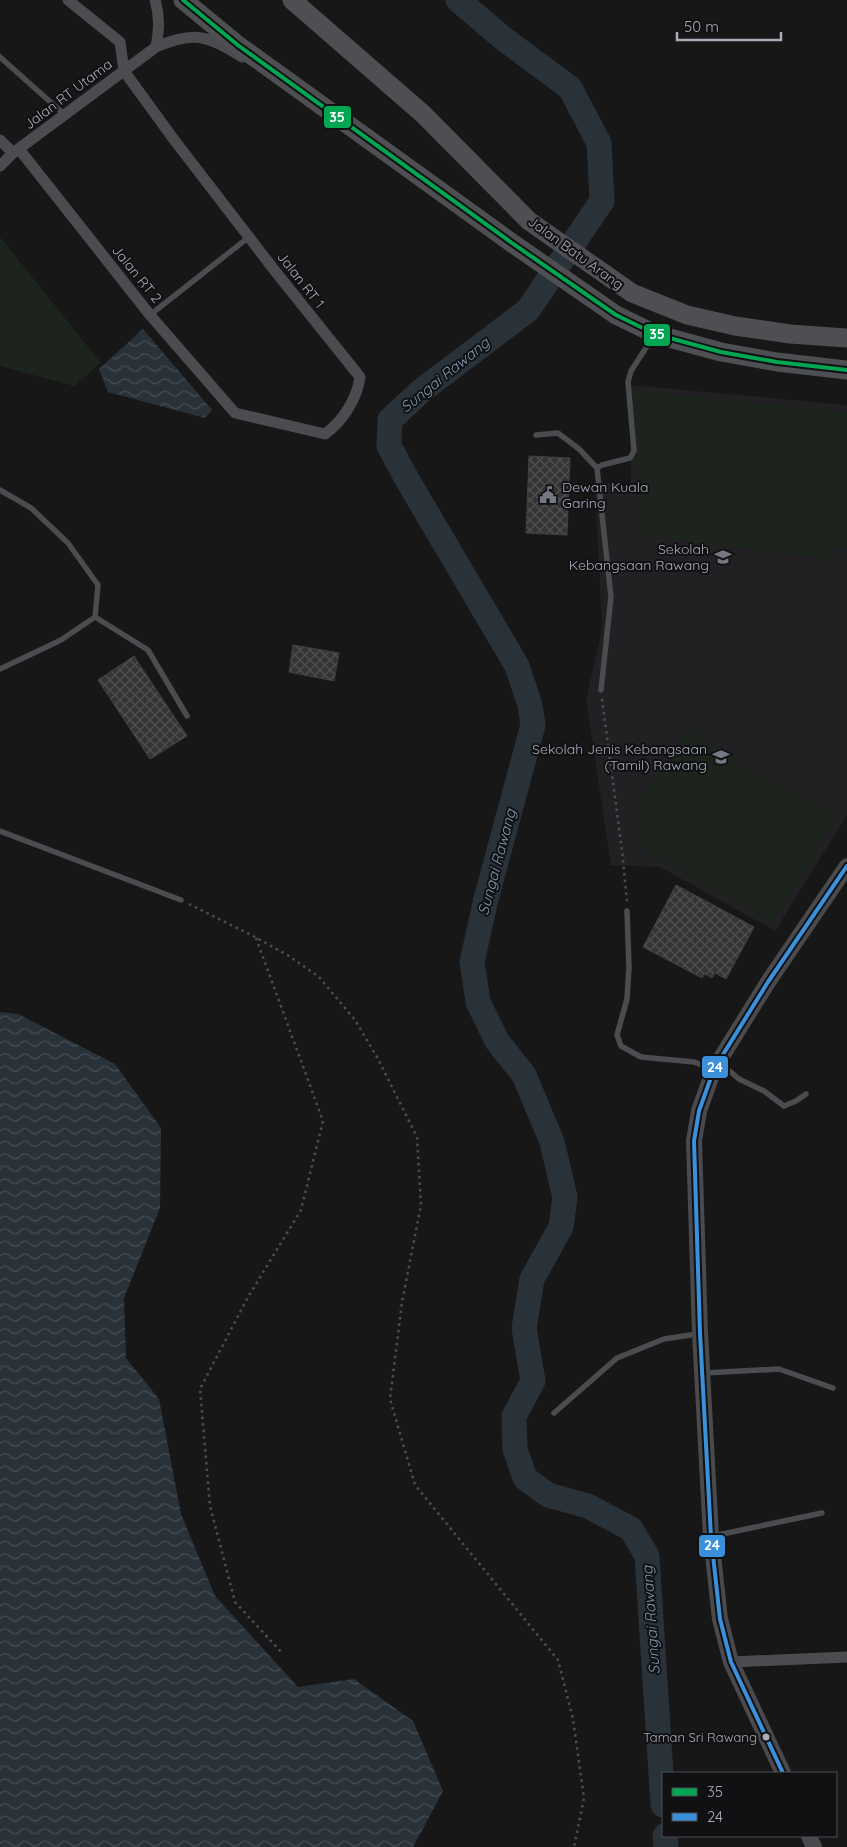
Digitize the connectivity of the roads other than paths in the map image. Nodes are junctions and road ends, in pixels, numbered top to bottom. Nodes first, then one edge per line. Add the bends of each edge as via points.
1 (68, 0) edge
2 (155, 0) edge
3 (184, 0) edge
4 (292, 0) edge
5 (156, 47) junction
6 (0, 57) edge
7 (124, 71) junction
8 (65, 114) junction
9 (345, 122) junction
10 (0, 140) edge
11 (16, 151) junction
12 (0, 166) edge
13 (249, 237) junction
14 (150, 315) junction
15 (655, 334) junction
16 (847, 338) edge
17 (847, 370) edge
18 (235, 414) joint
19 (536, 435) dead end
20 (597, 468) junction
21 (0, 490) edge
22 (95, 617) junction
23 (0, 669) edge
24 (601, 690) road end
25 (188, 716) dead end
26 (0, 831) edge
27 (847, 866) edge
28 (181, 900) road end
29 (627, 911) road end
30 (716, 1066) junction
31 (806, 1094) dead end
32 (700, 1333) junction
33 (702, 1373) junction
34 (833, 1388) dead end
35 (554, 1413) dead end
36 (822, 1513) dead end
37 (711, 1537) junction
38 (847, 1657) edge
39 (731, 1662) junction
40 (783, 1772) edge

1 - 7 street via 120,42
2 - 5 street via 160,28
3 - 9 main road, Jalan Batu Arang via 239,46
4 - 16 main road, Jalan Batu Arang via 423,114 529,221 632,293 687,315 735,326
5 - 7 street, Jalan RT Utama
5 - 9 street, Jalan RT Utama via 189,36 204,38
6 - 8 lane
7 - 8 street, Jalan RT Utama
7 - 13 street, Jalan RT 1
8 - 11 street, Jalan RT Utama
9 - 15 main road, Jalan Batu Arang via 580,291 616,315
10 - 11 street, Jalan RT 2
11 - 12 street, Jalan RT Utama
11 - 14 street, Jalan RT 2
13 - 14 lane
13 - 18 street, Jalan RT 1 via 360,377 358,392 337,425 325,434
14 - 18 street, Jalan RT 2
15 - 17 main road, Jalan Batu Arang via 721,352
15 - 20 lane via 628,382 634,451 630,458
19 - 20 lane via 558,433
20 - 24 lane via 610,597
21 - 22 lane via 32,508 68,543 98,585
22 - 23 lane via 61,640
22 - 25 lane via 148,650
26 - 28 lane
27 - 30 street via 768,982
29 - 30 lane via 629,967 626,999 617,1035 621,1046 641,1057
30 - 31 lane via 764,1091 784,1106
30 - 32 street via 699,1111 694,1141
32 - 33 street
32 - 35 lane via 664,1339 617,1358
33 - 34 lane via 779,1369
33 - 37 street
36 - 37 lane
37 - 39 street via 720,1619
38 - 39 street
39 - 40 street

